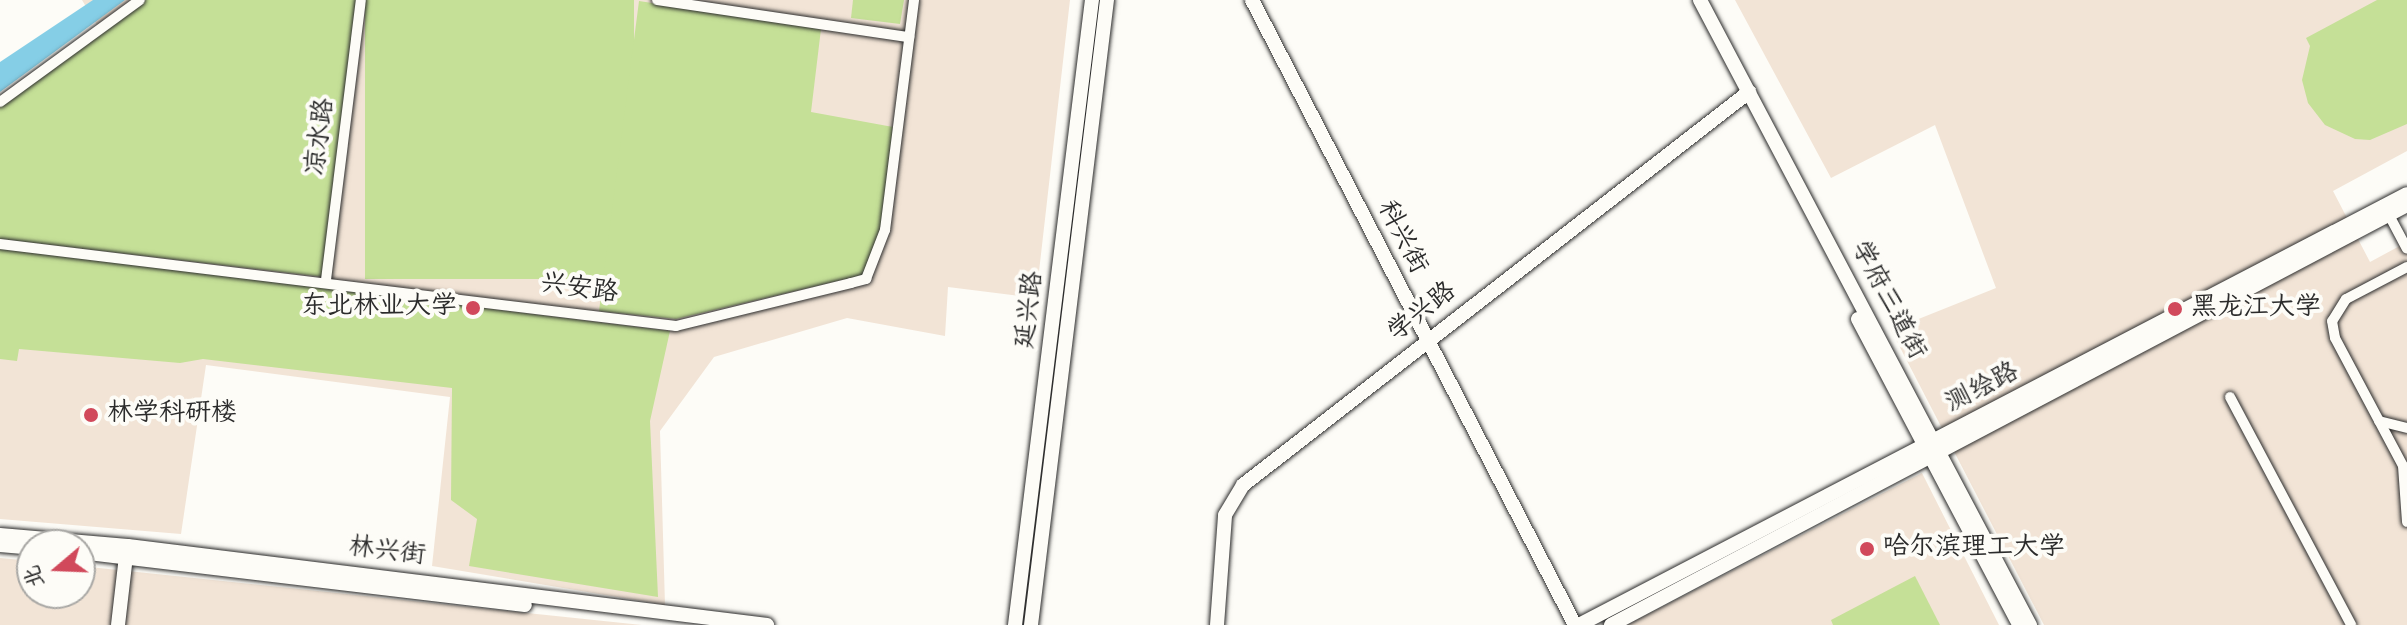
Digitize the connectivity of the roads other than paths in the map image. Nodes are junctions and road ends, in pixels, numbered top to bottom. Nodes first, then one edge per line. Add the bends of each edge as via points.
1 (140, 0) edge
2 (361, 0) edge
3 (657, 0) edge
4 (914, 0) edge
5 (1092, 0) edge
6 (1107, 0) edge
7 (1252, 0) edge
8 (1689, 0) edge
9 (1700, 0) edge
10 (909, 37) junction
11 (1745, 95) junction
12 (0, 102) edge
13 (2407, 194) edge
14 (2407, 205) edge
15 (2389, 215) junction
16 (0, 244) edge
17 (2407, 249) edge
18 (2407, 267) edge
19 (326, 280) junction
20 (1427, 340) junction
21 (2230, 397) dead end
22 (2379, 421) junction
23 (2407, 428) edge
24 (1932, 449) junction
25 (2407, 453) edge
26 (2403, 466) junction
27 (2407, 522) edge
28 (0, 535) edge
29 (96, 553) edge
30 (126, 556) junction
31 (669, 624) edge
32 (118, 625) edge
33 (689, 625) edge
34 (767, 625) edge
35 (1015, 625) edge
36 (1031, 625) edge
37 (1217, 625) edge
38 (1577, 625) edge
39 (1611, 625) edge
40 (2019, 625) edge
41 (2030, 625) edge
42 (2351, 625) edge

1 - 12 street
2 - 19 street, 凉水路
3 - 10 street
4 - 10 street, 兴安路
5 - 35 main road, 延兴路
6 - 36 main road, 延兴路
7 - 20 main road, 科兴街
8 - 11 main road, 学府三道街
9 - 11 main road, 学府三道街
10 - 19 street, 兴安路 via 885,230 866,279 676,326
11 - 20 main road, 学兴路
11 - 24 main road, 学府三道街
13 - 24 main road, 测绘路
14 - 15 main road, 测绘路
15 - 17 street
15 - 24 main road, 测绘路
16 - 19 street, 兴安路
18 - 22 street via 2346,299 2332,321 2335,338
20 - 37 main road, 学兴路 via 1232,498 1225,515
20 - 38 main road, 科兴街
21 - 42 street
22 - 23 street
22 - 26 street
24 - 38 main road, 测绘路
24 - 39 main road, 测绘路
24 - 40 main road, 学府三道街
24 - 41 main road, 学府三道街
25 - 26 street
26 - 27 street
28 - 34 main road, 林兴街
29 - 30 main road, 林兴街
30 - 31 main road, 林兴街
30 - 32 main road
31 - 33 main road, 林兴街

